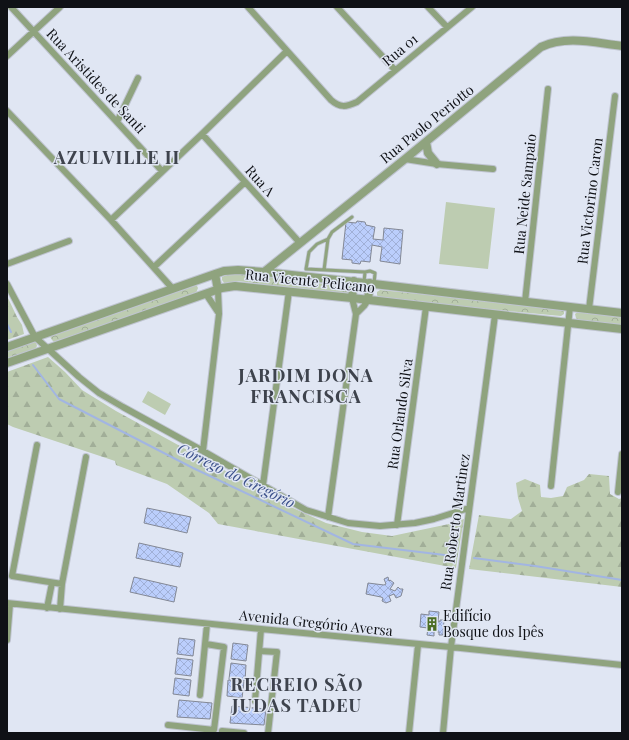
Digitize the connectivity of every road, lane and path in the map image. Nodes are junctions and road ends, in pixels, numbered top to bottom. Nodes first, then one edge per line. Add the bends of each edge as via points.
1 (11, 7) edge
2 (60, 7) edge
3 (248, 7) edge
4 (337, 7) edge
5 (428, 7) edge
6 (472, 7) edge
7 (447, 27) junction
8 (34, 31) junction
9 (622, 46) edge
10 (287, 51) junction
11 (7, 56) edge
12 (394, 70) junction
13 (138, 78) dead end
14 (548, 89) dead end
15 (615, 96) dead end
16 (7, 112) edge
17 (117, 122) junction
18 (202, 134) junction
19 (426, 142) junction
20 (405, 159) junction
21 (437, 164) junction
22 (494, 169) dead end
23 (162, 171) junction
24 (245, 182) junction
25 (352, 217) dead end
26 (110, 220) junction
27 (328, 239) junction
28 (69, 241) dead end
29 (300, 243) junction
30 (7, 264) edge
31 (154, 267) junction
32 (324, 270) junction
33 (264, 272) junction
34 (365, 272) junction
35 (215, 274) junction
36 (201, 279) junction
37 (354, 281) junction
38 (369, 283) junction
39 (7, 284) edge
40 (173, 289) junction
41 (218, 290) junction
42 (289, 291) junction
43 (206, 294) junction
44 (352, 298) junction
45 (368, 300) junction
46 (525, 302) junction
47 (426, 307) junction
48 (570, 307) junction
49 (589, 309) junction
50 (622, 313) edge
51 (219, 314) junction
52 (356, 314) junction
53 (495, 315) junction
54 (569, 323) junction
55 (622, 329) edge
56 (35, 337) junction
57 (7, 347) edge
58 (47, 348) junction
59 (7, 363) edge
60 (37, 445) dead end
61 (203, 451) junction
62 (622, 454) edge
63 (86, 457) dead end
64 (263, 485) junction
65 (551, 486) dead end
66 (618, 492) dead end
67 (470, 508) junction
68 (328, 517) junction
69 (397, 525) junction
70 (52, 582) junction
71 (62, 584) junction
72 (9, 603) edge
73 (48, 608) junction
74 (60, 609) junction
75 (207, 624) junction
76 (261, 629) junction
77 (7, 640) edge
78 (206, 644) junction
79 (418, 644) junction
80 (451, 647) junction
81 (260, 650) junction
82 (622, 665) edge
83 (200, 695) dead end
84 (255, 701) dead end
85 (168, 725) dead end
86 (222, 731) dead end
87 (244, 733) edge
88 (268, 733) edge
89 (409, 733) edge
90 (443, 733) edge

1 - 8 street, Rua Aristides de Santi
2 - 8 street
3 - 10 street
4 - 12 street
5 - 7 street
6 - 7 street, Rua 01
7 - 12 street, Rua 01
8 - 11 street
8 - 17 street, Rua Aristides de Santi
9 - 19 street, Rua Paolo Periotto via 562,40 541,47
10 - 12 street, Rua 01 via 331,100 342,106 357,102
10 - 18 street
13 - 17 street
14 - 46 street, Rua Neide Sampaio
15 - 49 street, Rua Victorino Caron
16 - 26 street
17 - 23 street, Rua Aristides de Santi
18 - 23 street
18 - 24 street, Rua A
19 - 20 street, Rua Paolo Periotto
19 - 21 street via 428,153
20 - 21 street
20 - 29 street, Rua Paolo Periotto
21 - 22 street
23 - 26 street
24 - 29 street, Rua A
24 - 31 street
25 - 27 lane via 332,232
26 - 31 street
27 - 32 lane
27 - 32 lane via 317,244 309,252 306,269
28 - 30 street
29 - 33 street, Rua Paolo Periotto
31 - 40 street
32 - 34 lane
33 - 35 street, Rua Vicente Pelicano via 238,270
33 - 37 street, Rua Vicente Pelicano
34 - 38 lane
34 - 38 lane via 375,273
35 - 36 street, Rua Vicente Pelicano
35 - 41 street
36 - 40 street, Rua Vicente Pelicano
36 - 43 street
37 - 38 street, Rua Vicente Pelicano
37 - 44 street
38 - 45 street
38 - 46 street, Rua Vicente Pelicano
39 - 56 street
40 - 56 street, Rua Vicente Pelicano
41 - 42 street, Rua Vicente Pelicano via 235,286
41 - 43 street, Rua Vicente Pelicano
41 - 51 street
42 - 44 street, Rua Vicente Pelicano
42 - 64 street
43 - 51 street
43 - 58 street, Rua Vicente Pelicano
44 - 45 street, Rua Vicente Pelicano
44 - 52 street
45 - 47 street, Rua Vicente Pelicano
45 - 52 street
46 - 48 street, Rua Vicente Pelicano
47 - 53 street, Rua Vicente Pelicano
47 - 69 street, Rua Orlando Silva
48 - 49 street, Rua Vicente Pelicano
48 - 54 street
49 - 50 street, Rua Vicente Pelicano
51 - 61 street
52 - 68 street
53 - 54 street, Rua Vicente Pelicano
53 - 67 street, Rua Roberto Martinez
54 - 55 street, Rua Vicente Pelicano
54 - 65 street
56 - 57 street, Rua Vicente Pelicano
56 - 58 street
58 - 59 street, Rua Vicente Pelicano
58 - 61 street via 99,393
60 - 70 street via 12,576
61 - 64 street
62 - 66 street
63 - 71 street
64 - 68 street via 306,510
67 - 69 street via 434,519
67 - 80 street, Rua Roberto Martinez
68 - 69 street via 348,523
70 - 71 street
70 - 73 street
71 - 74 street
72 - 73 street, Avenida Gregório Aversa
72 - 77 street
73 - 74 street, Avenida Gregório Aversa
74 - 75 street, Avenida Gregório Aversa
75 - 76 street, Avenida Gregório Aversa
75 - 78 street
76 - 79 street, Avenida Gregório Aversa
76 - 81 street
78 - 83 street
78 - 85 street via 224,647 214,730
79 - 80 street, Avenida Gregório Aversa
79 - 89 street
80 - 82 street, Avenida Gregório Aversa
80 - 90 street, Rua Roberto Martinez
81 - 84 street
81 - 88 street via 277,652
86 - 87 street

